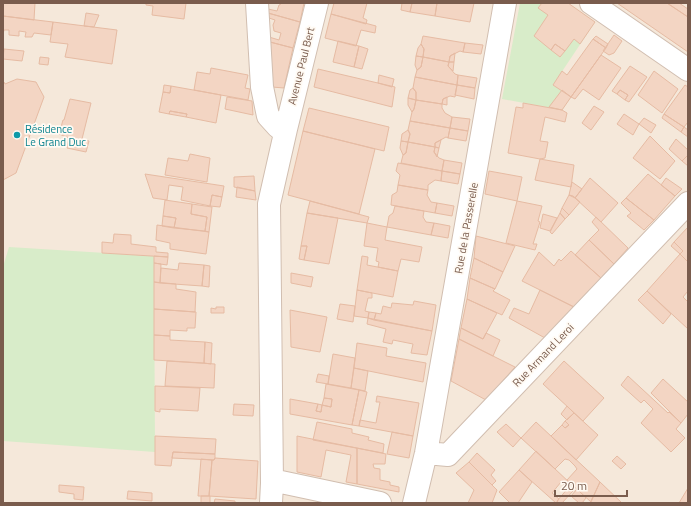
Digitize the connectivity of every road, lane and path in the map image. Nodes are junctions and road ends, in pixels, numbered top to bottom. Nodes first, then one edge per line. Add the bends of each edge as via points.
1 (257, 3) edge
2 (317, 3) edge
3 (505, 3) edge
4 (591, 3) edge
5 (688, 70) edge
6 (286, 129) junction
7 (688, 203) edge
8 (426, 453) junction
9 (272, 493) edge
10 (380, 503) edge
11 (414, 503) edge

1 - 6 street via 262,87 268,116 278,127
2 - 6 street, Avenue Paul Bert
3 - 8 street, Rue de la Passerelle
4 - 5 street
6 - 9 street, Avenue Paul Bert via 269,204
7 - 8 street, Rue Armand Leroi via 448,455
8 - 11 street
9 - 10 street via 281,482

